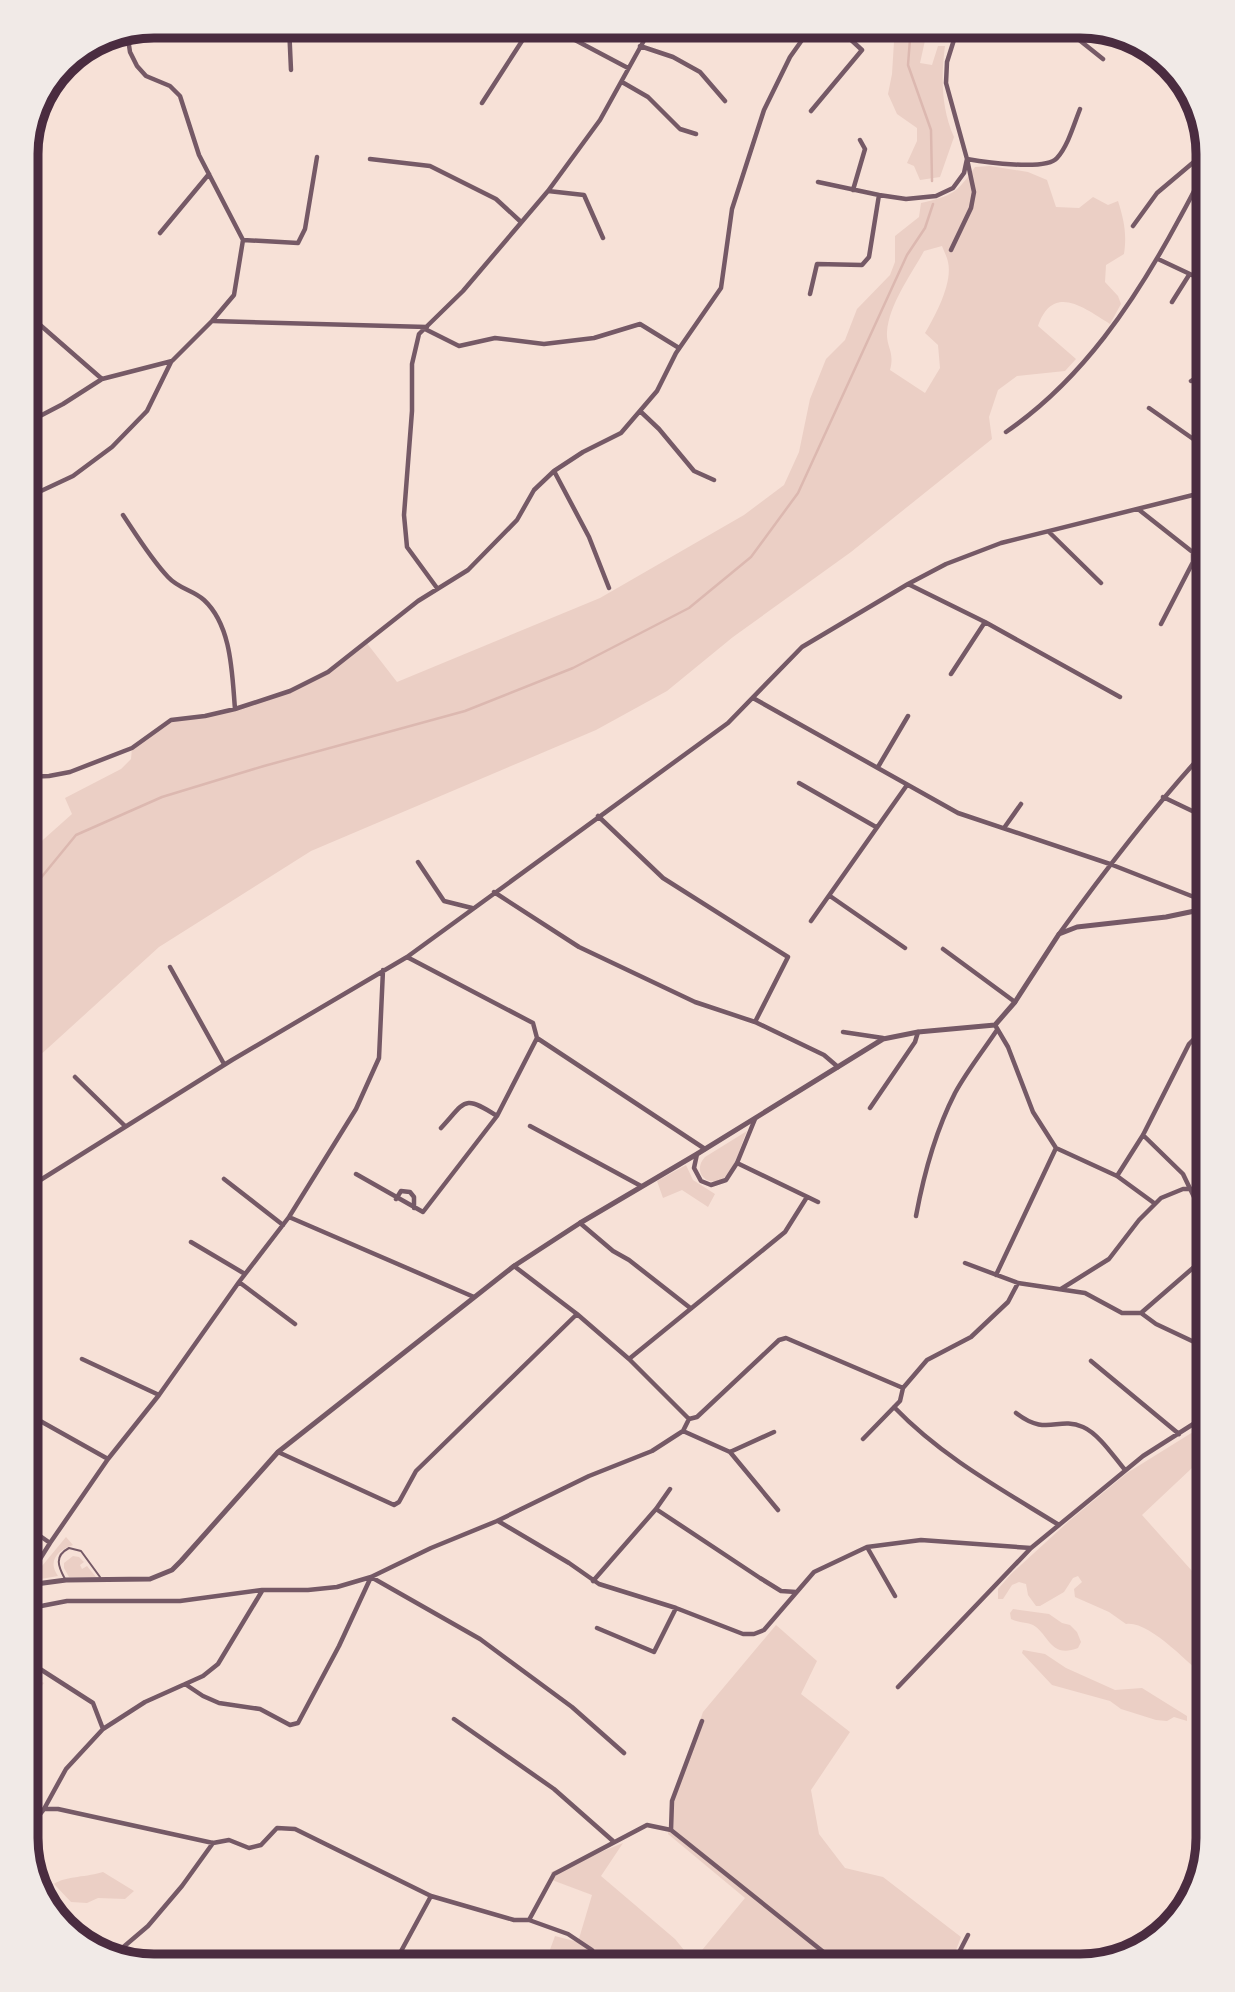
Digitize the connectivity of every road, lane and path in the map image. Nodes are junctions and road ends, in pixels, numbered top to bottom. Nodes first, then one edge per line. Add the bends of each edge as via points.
1 (290, 38) edge
2 (524, 38) edge
3 (567, 38) edge
4 (644, 39) edge
5 (803, 39) edge
6 (850, 39) edge
7 (954, 39) edge
8 (1078, 39) edge
9 (129, 42) edge
10 (640, 46) junction
11 (1103, 59) dead end
12 (628, 68) junction
13 (291, 70) dead end
14 (622, 82) junction
15 (725, 101) dead end
16 (482, 103) dead end
17 (1080, 109) dead end
18 (811, 111) dead end
19 (696, 134) dead end
20 (860, 140) dead end
21 (317, 157) dead end
22 (370, 159) dead end
23 (967, 159) junction
24 (1196, 160) edge
25 (209, 174) junction
26 (818, 182) dead end
27 (1196, 185) edge
28 (853, 190) junction
29 (548, 191) junction
30 (879, 195) junction
31 (521, 222) junction
32 (1133, 226) dead end
33 (160, 233) dead end
34 (603, 238) dead end
35 (243, 240) junction
36 (951, 250) dead end
37 (1158, 259) junction
38 (1189, 275) junction
39 (1196, 278) edge
40 (810, 294) dead end
41 (1172, 302) dead end
42 (212, 321) junction
43 (39, 324) dead end
44 (426, 328) junction
45 (679, 348) junction
46 (172, 361) junction
47 (1196, 378) edge
48 (102, 379) junction
49 (1191, 381) dead end
50 (1149, 408) dead end
51 (640, 411) junction
52 (39, 414) edge
53 (1006, 432) dead end
54 (1196, 441) edge
55 (554, 471) junction
56 (714, 480) dead end
57 (39, 492) edge
58 (1196, 494) edge
59 (1138, 509) junction
60 (123, 515) dead end
61 (1048, 532) junction
62 (1193, 554) junction
63 (1196, 556) edge
64 (1101, 583) dead end
65 (908, 584) junction
66 (437, 588) junction
67 (610, 588) dead end
68 (985, 622) junction
69 (1161, 624) dead end
70 (951, 674) dead end
71 (1120, 697) dead end
72 (753, 698) junction
73 (235, 709) junction
74 (908, 716) dead end
75 (1196, 761) edge
76 (878, 767) junction
77 (39, 776) edge
78 (799, 783) dead end
79 (907, 785) junction
80 (1163, 796) junction
81 (1021, 804) dead end
82 (1196, 813) edge
83 (598, 816) junction
84 (876, 827) junction
85 (1004, 828) junction
86 (418, 862) dead end
87 (1110, 864) junction
88 (494, 892) junction
89 (830, 896) junction
90 (1194, 897) dead end
91 (472, 908) junction
92 (1196, 911) edge
93 (811, 921) dead end
94 (1059, 934) junction
95 (905, 948) dead end
96 (943, 950) dead end
97 (407, 957) junction
98 (170, 967) dead end
99 (383, 970) junction
100 (1015, 1002) junction
101 (755, 1022) junction
102 (996, 1028) junction
103 (843, 1032) dead end
104 (918, 1032) junction
105 (1196, 1037) edge
106 (537, 1038) junction
107 (883, 1038) junction
108 (225, 1065) junction
109 (838, 1068) junction
110 (75, 1077) dead end
111 (870, 1108) dead end
112 (496, 1116) junction
113 (755, 1119) junction
114 (125, 1126) junction
115 (530, 1126) dead end
116 (441, 1128) dead end
117 (1143, 1135) junction
118 (1056, 1148) junction
119 (705, 1149) junction
120 (697, 1154) junction
121 (737, 1163) junction
122 (356, 1174) dead end
123 (1117, 1176) junction
124 (224, 1179) dead end
125 (38, 1181) edge
126 (641, 1186) junction
127 (1190, 1188) junction
128 (1196, 1190) edge
129 (807, 1197) junction
130 (396, 1199) junction
131 (1196, 1200) edge
132 (818, 1202) dead end
133 (1154, 1203) junction
134 (414, 1208) junction
135 (916, 1216) dead end
136 (289, 1217) junction
137 (580, 1223) junction
138 (283, 1225) junction
139 (191, 1242) dead end
140 (965, 1263) dead end
141 (1196, 1265) edge
142 (514, 1266) junction
143 (245, 1274) junction
144 (996, 1275) junction
145 (239, 1282) junction
146 (1018, 1283) junction
147 (1059, 1290) junction
148 (474, 1297) junction
149 (689, 1307) junction
150 (1141, 1313) junction
151 (577, 1314) junction
152 (295, 1324) dead end
153 (1196, 1343) edge
154 (82, 1359) dead end
155 (629, 1359) junction
156 (1091, 1361) dead end
157 (904, 1388) junction
158 (159, 1395) junction
159 (894, 1407) junction
160 (1016, 1413) dead end
161 (689, 1419) junction
162 (38, 1420) edge
163 (1196, 1423) edge
164 (683, 1431) junction
165 (774, 1432) dead end
166 (1179, 1434) junction
167 (863, 1439) dead end
168 (278, 1452) junction
169 (730, 1452) junction
170 (108, 1459) junction
171 (1125, 1470) junction
172 (670, 1489) dead end
173 (656, 1509) junction
174 (778, 1510) dead end
175 (497, 1521) junction
176 (1059, 1525) junction
177 (38, 1535) edge
178 (50, 1543) junction
179 (867, 1548) junction
180 (1031, 1548) junction
181 (38, 1562) edge
182 (371, 1577) junction
183 (66, 1580) junction
184 (103, 1580) junction
185 (593, 1581) junction
186 (38, 1584) edge
187 (262, 1590) junction
188 (797, 1592) junction
189 (895, 1596) dead end
190 (38, 1607) edge
191 (676, 1608) junction
192 (597, 1628) dead end
193 (38, 1668) edge
194 (185, 1684) junction
195 (898, 1687) dead end
196 (454, 1719) dead end
197 (702, 1721) dead end
198 (103, 1729) junction
199 (624, 1753) dead end
200 (44, 1809) junction
201 (38, 1817) edge
202 (671, 1830) junction
203 (613, 1841) junction
204 (213, 1843) junction
205 (430, 1896) junction
206 (528, 1920) junction
207 (968, 1935) dead end
208 (122, 1948) edge
209 (400, 1953) edge
210 (594, 1953) edge
211 (826, 1954) edge
212 (958, 1954) edge

1 - 13 street
2 - 16 street
3 - 12 street
4 - 10 street
5 - 45 street via 764,110 732,209 721,288
6 - 18 street via 862,50
7 - 23 street via 946,83
8 - 11 street
9 - 25 street via 137,66 146,76 170,86 180,96
10 - 12 street
10 - 15 street via 700,72
12 - 14 street
14 - 19 street via 648,97 680,129
14 - 29 street
17 - 23 street via 1060,155 1052,162
20 - 28 street via 865,149
21 - 35 street via 305,229 298,243
22 - 31 street via 430,166 496,199
23 - 30 street via 959,181 943,193 918,199
23 - 36 street via 974,192
24 - 32 street via 1157,193
25 - 33 street
25 - 35 street
26 - 28 street
27 - 37 street
28 - 30 street
29 - 31 street
29 - 34 street via 584,195
30 - 40 street via 869,257 862,265 817,264
31 - 44 street
35 - 42 street via 234,295
37 - 38 street
37 - 53 street via 1118,320 1062,386
38 - 39 street
38 - 41 street
42 - 44 street
42 - 46 street
43 - 48 street
44 - 45 street via 459,346 495,338 544,344 582,340 640,324
44 - 66 street via 419,334 412,364 404,514 407,547
45 - 51 street via 657,391
46 - 48 street
46 - 57 street via 147,411 112,447 74,476
47 - 49 street
48 - 52 street
50 - 54 street
51 - 55 street via 621,433
51 - 56 street via 694,471
55 - 66 street via 534,489 517,520 468,570
55 - 67 street
58 - 59 street
59 - 61 street
59 - 62 street
60 - 73 street via 170,579 194,592 214,612 232,665
61 - 64 street
61 - 65 street via 979,551
62 - 63 street
62 - 69 street
65 - 68 street
65 - 72 street via 802,647
66 - 73 street via 328,672 290,691
68 - 70 street
68 - 71 street
72 - 76 street
72 - 83 street via 727,723
73 - 77 street via 171,720 132,748 70,772
74 - 76 street
75 - 80 street
76 - 79 street
78 - 84 street
79 - 84 street
79 - 85 street via 957,813
80 - 82 street
80 - 87 street
81 - 85 street
83 - 88 street
83 - 101 street via 663,878 788,957
84 - 89 street
85 - 87 street
86 - 91 street via 444,901
87 - 90 street
87 - 94 street
88 - 91 street
88 - 101 street via 620,968 695,1002
89 - 93 street
89 - 95 street
91 - 97 street
92 - 94 street via 1077,927
94 - 100 street
96 - 100 street
97 - 99 street
97 - 106 street via 533,1023
98 - 108 street
99 - 108 street
99 - 136 street via 379,1058 356,1108
100 - 102 street
101 - 109 street via 824,1055
102 - 104 street
102 - 118 street via 1008,1047 1032,1112
102 - 135 street via 955,1094 936,1137
103 - 107 street
104 - 107 street
104 - 111 street
105 - 117 street
106 - 112 street
106 - 119 street
107 - 109 street
108 - 114 street
109 - 113 street
110 - 114 street
112 - 116 street via 469,1101
112 - 134 street via 424,1210 420,1213
113 - 119 street
113 - 121 street
114 - 125 street
115 - 126 street
117 - 123 street
117 - 127 street via 1183,1174
118 - 123 street
118 - 144 street
119 - 120 street
120 - 121 street via 695,1174 706,1184 726,1180
120 - 126 street
121 - 129 street
122 - 130 street
123 - 133 street
124 - 138 street
126 - 137 street
127 - 128 street
127 - 131 street
127 - 133 street via 1168,1193
129 - 132 street
129 - 149 street via 785,1233
130 - 134 street
130 - 134 street via 401,1191 410,1192
133 - 147 street via 1109,1259
136 - 138 street
136 - 148 street
137 - 142 street
137 - 149 street
138 - 143 street
139 - 143 street
140 - 144 street
141 - 150 street
142 - 148 street
142 - 151 street
143 - 145 street
144 - 146 street
145 - 152 street
145 - 158 street
146 - 147 street
146 - 157 street via 993,1317 961,1344 935,1354
147 - 150 street via 1085,1293 1122,1312
148 - 168 street
149 - 155 street
150 - 153 street
151 - 155 street
151 - 168 street via 416,1471 394,1505
154 - 158 street
155 - 161 street
156 - 166 street
157 - 159 street
157 - 161 street via 786,1338 697,1417
158 - 170 street
159 - 167 street
159 - 176 street via 968,1469
160 - 171 street via 1037,1426 1085,1428
161 - 164 street
162 - 170 street
163 - 166 street
164 - 169 street
164 - 175 street via 652,1451
165 - 169 street
166 - 171 street
168 - 184 street via 172,1570 150,1579
169 - 174 street
170 - 178 street
171 - 176 street
172 - 173 street
173 - 185 street
173 - 188 street via 770,1585
175 - 182 street
175 - 185 street
176 - 180 street
177 - 178 street
178 - 181 street
179 - 180 street via 921,1540
179 - 188 street via 814,1572
179 - 189 street
180 - 195 street
182 - 187 street via 337,1587
182 - 194 street via 298,1723 290,1725 260,1709 219,1703
182 - 199 street via 480,1639 572,1707
183 - 184 street
183 - 184 lane via 58,1563 69,1548 81,1551
183 - 186 street
185 - 191 street
187 - 190 street via 180,1601 67,1601
187 - 194 street via 218,1664
188 - 191 street via 764,1630 754,1634
191 - 192 street via 654,1652
193 - 198 street via 93,1703
194 - 198 street
196 - 203 street via 554,1789
197 - 202 street via 672,1801
198 - 200 street via 66,1769
200 - 201 street
200 - 204 street
202 - 203 street via 643,1826
202 - 211 street
203 - 206 street via 554,1874
204 - 205 street via 229,1840 248,1848 261,1845 277,1828 295,1829
204 - 208 street via 148,1926
205 - 206 street
205 - 209 street
206 - 210 street via 568,1934
207 - 212 street

